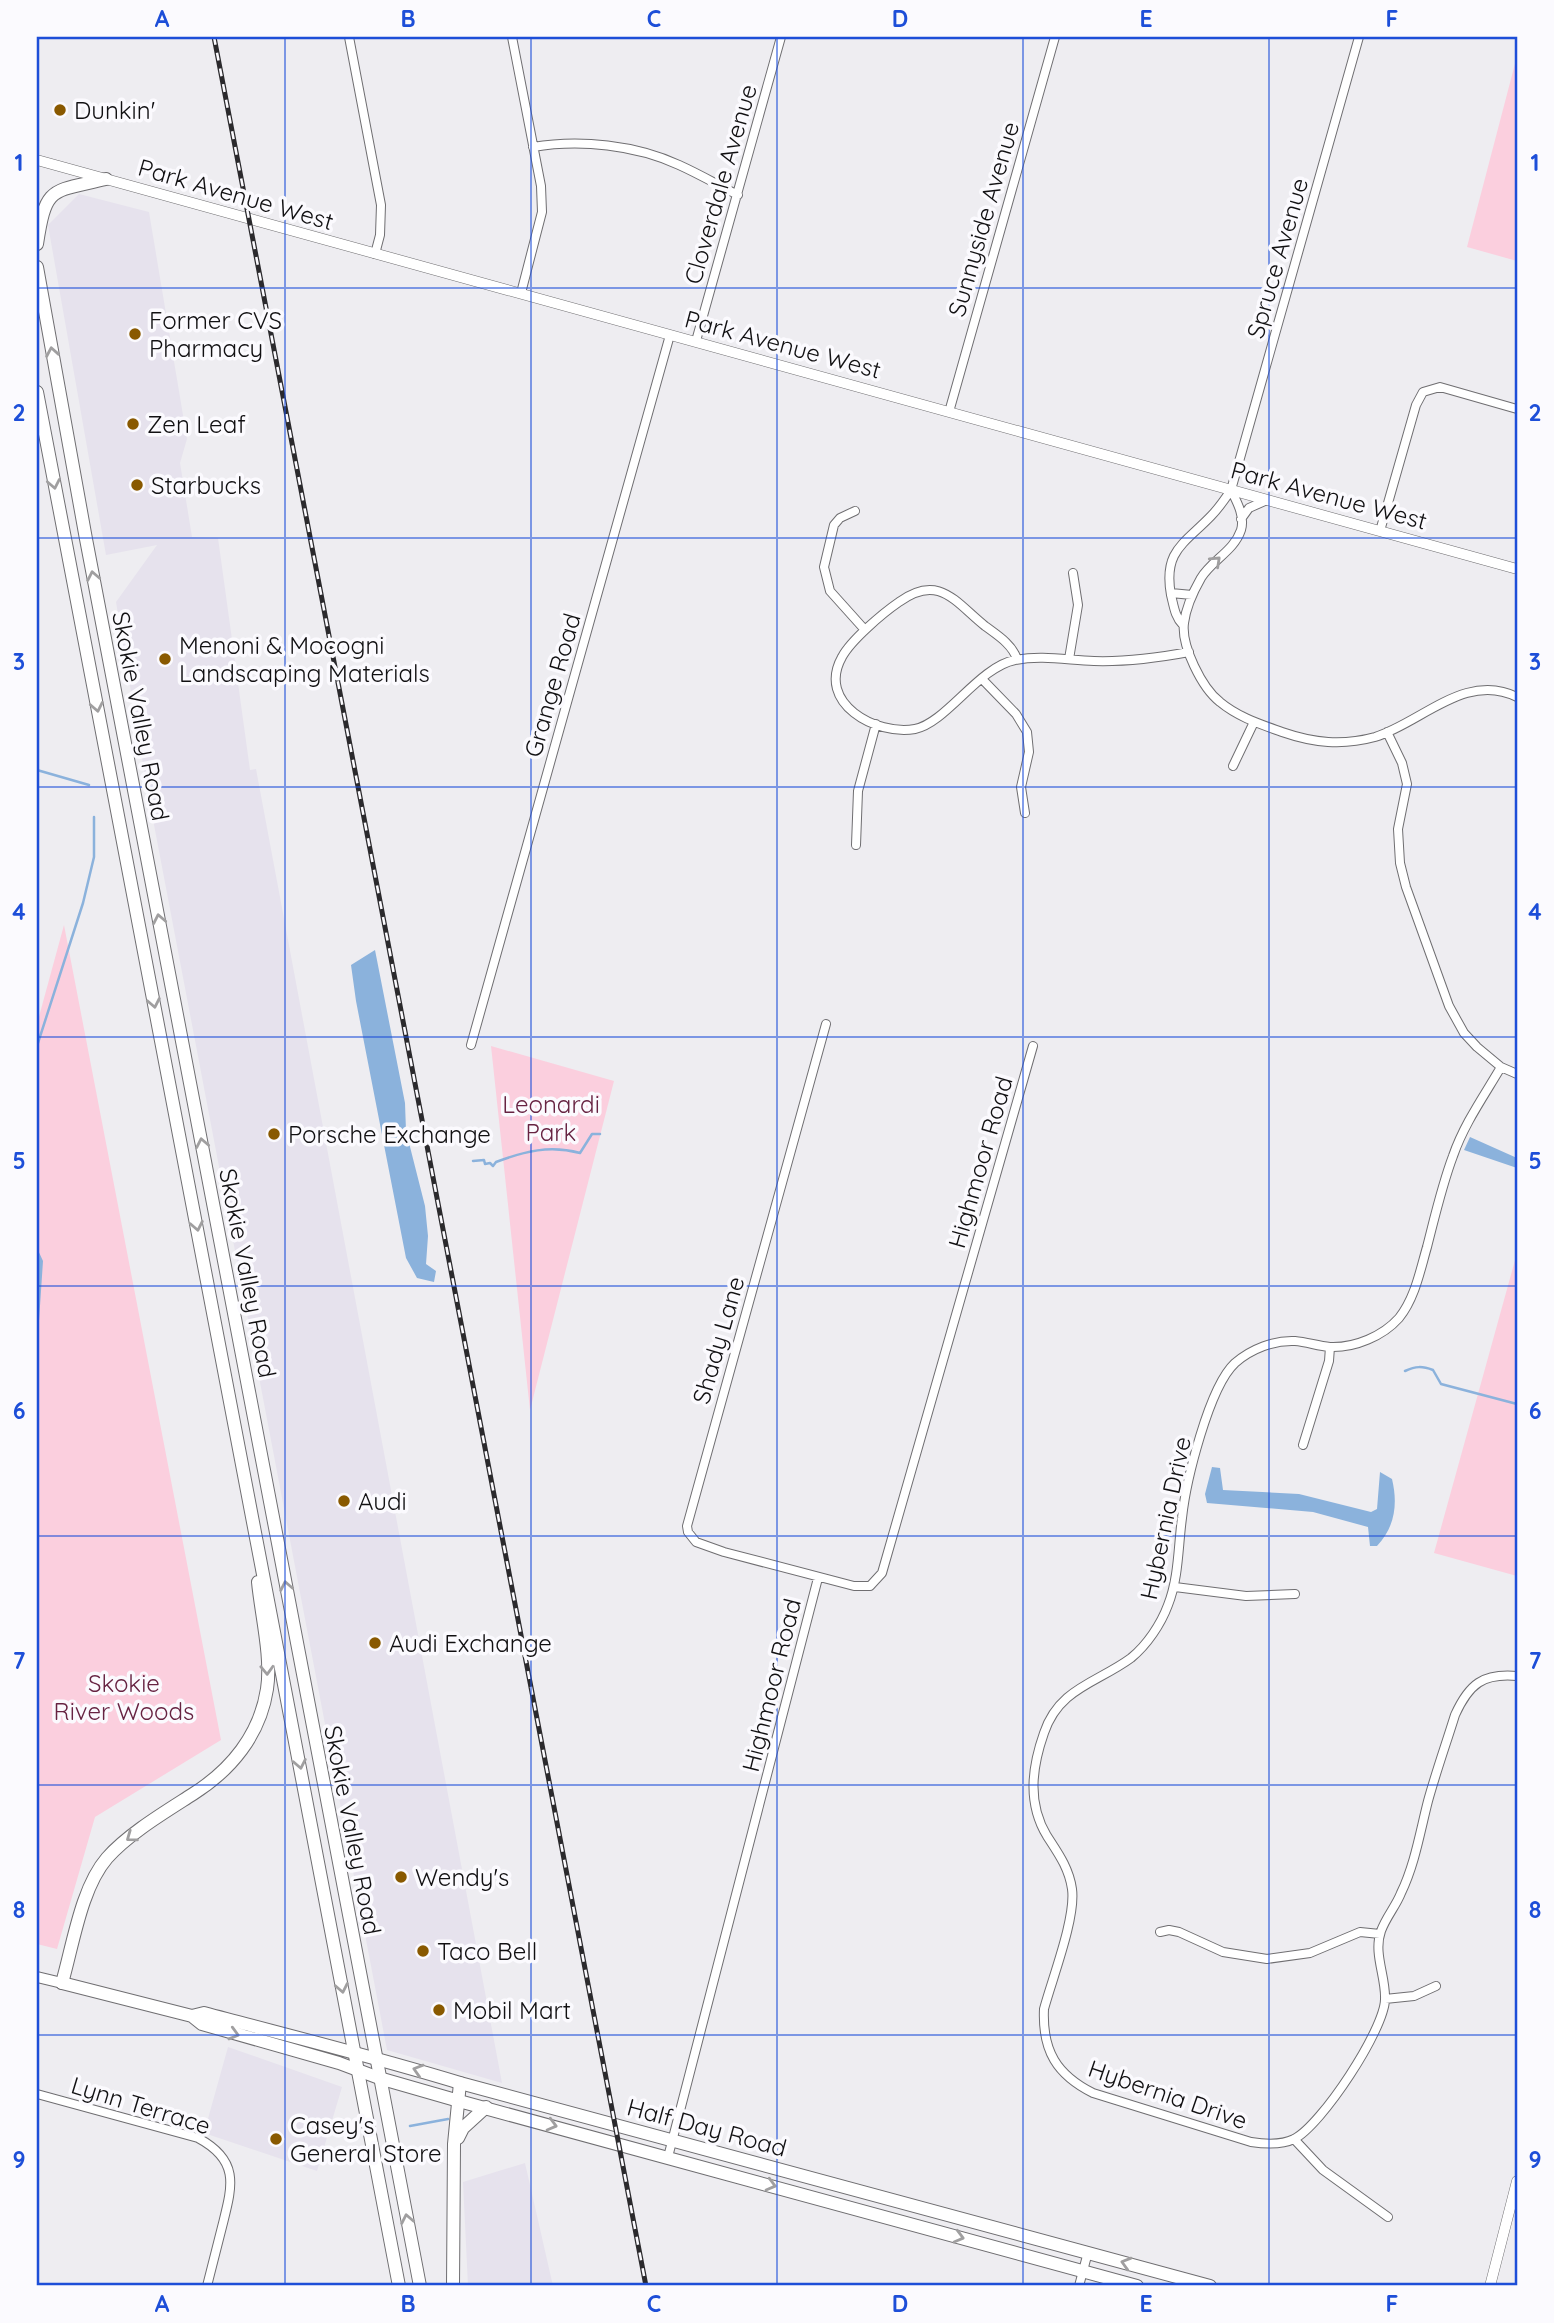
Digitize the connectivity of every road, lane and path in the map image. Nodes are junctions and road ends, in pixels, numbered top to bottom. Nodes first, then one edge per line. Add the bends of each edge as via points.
1 (349, 37) edge
2 (512, 37) edge
3 (781, 37) edge
4 (1055, 37) edge
5 (1359, 37) edge
6 (533, 147) junction
7 (37, 160) edge
8 (106, 179) junction
9 (738, 195) junction
10 (37, 244) edge
11 (375, 254) junction
12 (37, 267) edge
13 (521, 293) junction
14 (670, 335) junction
15 (696, 341) junction
16 (37, 393) edge
17 (1517, 408) edge
18 (949, 412) junction
19 (41, 435) edge
20 (1231, 490) junction
21 (1267, 500) junction
22 (855, 511) dead end
23 (1241, 519) junction
24 (1380, 531) junction
25 (1517, 569) edge
26 (1073, 573) dead end
27 (1171, 593) junction
28 (1192, 595) junction
29 (1183, 625) junction
30 (865, 630) junction
31 (1189, 652) junction
32 (1017, 659) junction
33 (1069, 659) junction
34 (982, 679) junction
35 (1517, 697) edge
36 (1254, 722) junction
37 (876, 724) junction
38 (1387, 732) junction
39 (1233, 766) dead end
40 (1025, 813) dead end
41 (856, 845) dead end
42 (826, 1024) dead end
43 (471, 1045) dead end
44 (1033, 1046) dead end
45 (1501, 1067) junction
46 (1517, 1074) edge
47 (1331, 1347) junction
48 (1303, 1445) dead end
49 (246, 1481) junction
50 (818, 1578) junction
51 (1175, 1587) junction
52 (1296, 1594) dead end
53 (1517, 1676) edge
54 (1160, 1932) dead end
55 (1380, 1934) junction
56 (37, 1977) edge
57 (62, 1983) junction
58 (1436, 1986) dead end
59 (1385, 1999) junction
60 (192, 2016) junction
61 (355, 2053) junction
62 (375, 2057) junction
63 (358, 2070) junction
64 (379, 2078) junction
65 (460, 2082) junction
66 (37, 2094) edge
67 (459, 2101) junction
68 (486, 2107) junction
69 (1294, 2139) junction
70 (672, 2140) junction
71 (454, 2144) junction
72 (667, 2157) junction
73 (1517, 2181) edge
74 (1388, 2217) dead end
75 (1088, 2252) junction
76 (1083, 2271) junction
77 (206, 2286) edge
78 (399, 2286) edge
79 (420, 2286) edge
80 (453, 2286) edge
81 (1079, 2286) edge
82 (1137, 2286) edge
83 (1210, 2286) edge
84 (1490, 2286) edge

1 - 11 street via 381,205
2 - 6 street
3 - 9 street, Cloverdale Avenue
4 - 18 street, Sunnyside Avenue
5 - 20 street, Spruce Avenue
6 - 9 street via 582,144 640,152 679,165
6 - 13 street via 542,212
7 - 8 street, Park Avenue West
8 - 10 main road via 52,195 45,202
8 - 11 street, Park Avenue West
9 - 15 street, Cloverdale Avenue
11 - 13 street, Park Avenue West
62 -> 12 main road, Skokie Valley Road
13 - 14 street, Park Avenue West
14 - 15 street, Park Avenue West
14 - 43 street, Grange Road
15 - 18 street, Park Avenue West
16 - 19 main road, Skokie Valley Road
17 - 24 street via 1440,387 1423,392
18 - 20 street, Park Avenue West
19 -> 49 main road, Skokie Valley Road
20 - 21 street, Park Avenue West
20 - 23 street
20 - 27 street via 1173,554 1168,574
21 - 23 street via 1249,508
21 - 24 street, Park Avenue West
22 - 30 street via 834,525 824,567 830,592
28 -> 23 street via 1209,567 1233,544 1242,528
24 - 25 street, Park Avenue West
26 - 33 street via 1078,605
27 - 28 street
27 - 29 street
28 - 29 street
29 - 31 street
30 - 32 street via 913,593 928,589 944,592 1010,646
30 - 37 street via 842,655 836,679 840,697 850,711
31 - 33 street via 1125,662
31 - 36 street via 1195,670 1218,701
32 - 33 street
32 - 34 street
34 - 37 street via 928,724 903,730
34 - 40 street via 1027,732 1030,752 1021,787
35 - 38 street via 1489,690 1468,692
36 - 38 street via 1328,743
36 - 39 street
37 - 41 street via 858,792
38 - 45 street via 1407,784 1398,831 1406,886 1449,1006 1464,1033
42 - 50 street, Shady Lane via 687,1526 696,1542
44 - 50 street, Highmoor Road via 882,1573 870,1586
45 - 46 street
45 - 47 street, Hybernia Drive via 1457,1148 1417,1283 1404,1311 1370,1339
47 - 48 street
47 - 51 street, Hybernia Drive via 1281,1341 1255,1349 1222,1377 1183,1507
49 -> 57 main road via 267,1671 267,1689 255,1727 216,1779 106,1859 88,1892
49 -> 61 main road, Skokie Valley Road
50 - 70 street, Highmoor Road
51 - 52 street via 1246,1596
51 - 69 street, Hybernia Drive via 1157,1627 1134,1656 1079,1686 1064,1699 1044,1731 1034,1769 1034,1805 1041,1826 1064,1862 1072,1890 1067,1933 1044,2009 1044,2035 1066,2076 1093,2093 1264,2144
53 - 55 street via 1483,1680 1462,1699 1412,1863
54 - 55 street via 1179,1932 1223,1952 1267,1959 1310,1953 1360,1932
55 - 59 street
56 - 57 main road, Half Day Road
57 - 60 main road, Half Day Road
58 - 59 street via 1415,1996
59 - 69 street via 1376,2033 1318,2119
60 - 61 main road, Half Day Road via 204,2013
60 -> 63 main road, Half Day Road via 202,2024
61 - 62 main road, Half Day Road
61 - 63 main road, Skokie Valley Road
62 - 64 main road, Skokie Valley Road
65 -> 62 main road, Half Day Road
63 - 64 main road, Half Day Road
63 - 78 main road, Skokie Valley Road
64 - 67 main road, Half Day Road
79 -> 64 main road, Skokie Valley Road
65 - 67 main road
65 - 70 main road, Half Day Road
66 - 77 street, Lynn Terrace via 198,2138 221,2154 229,2169 231,2191
67 - 68 main road, Half Day Road
67 - 71 main road
68 - 71 main road via 463,2128
68 -> 72 main road, Half Day Road
69 - 74 street via 1333,2178
70 - 72 street, Highmoor Road
70 - 75 main road, Half Day Road
71 - 80 main road
72 -> 76 main road, Half Day Road
73 - 84 street
75 - 76 street
83 -> 75 main road, Half Day Road
76 - 81 street
76 - 82 main road, Half Day Road

